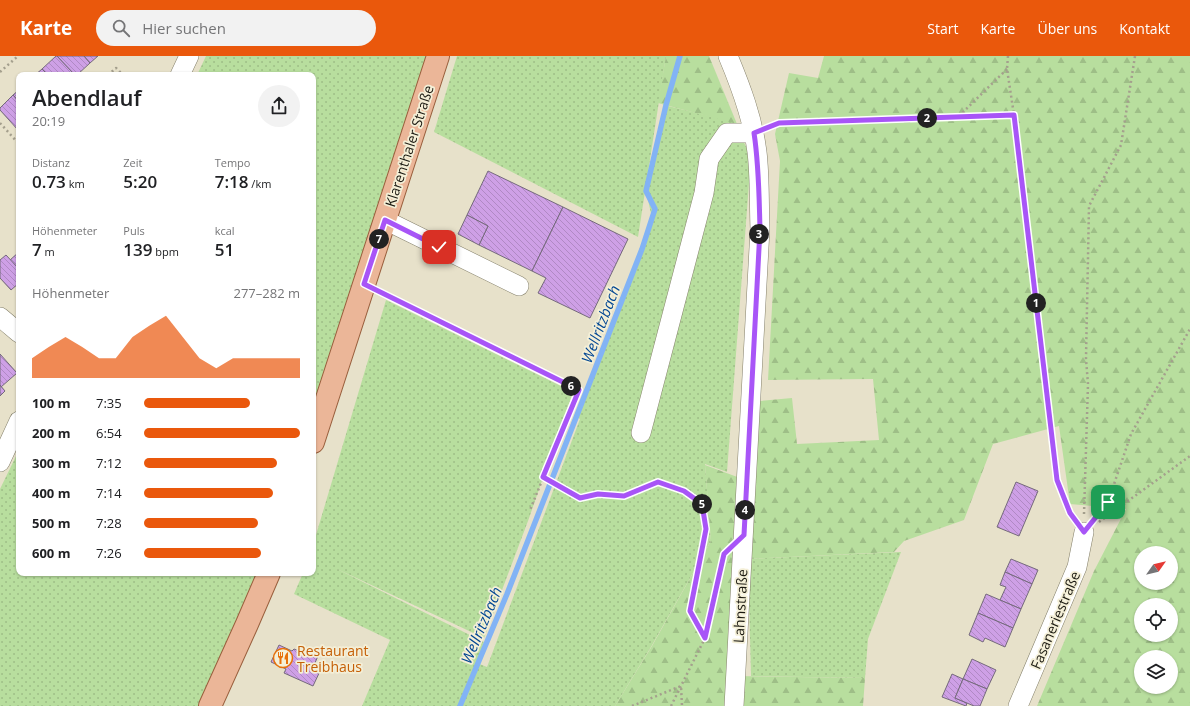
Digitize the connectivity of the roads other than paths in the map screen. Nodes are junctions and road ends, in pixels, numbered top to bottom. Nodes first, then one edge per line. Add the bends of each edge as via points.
1 (188, 56) edge
2 (438, 56) edge
3 (728, 56) edge
4 (181, 72) edge
5 (754, 133) junction
6 (385, 220) junction
7 (519, 286) dead end
8 (0, 317) edge
9 (16, 330) edge
10 (16, 427) edge
11 (316, 433) edge
12 (641, 433) dead end
13 (0, 462) edge
14 (1084, 532) road end
15 (268, 576) edge
16 (210, 706) edge
17 (734, 706) edge
18 (1018, 706) edge

1 - 4 street
2 - 6 main road, Klarenthaler Straße
3 - 5 street, Lahnstraße
5 - 12 street via 727,133 709,159 704,193
5 - 17 street, Lahnstraße via 760,229
6 - 7 street
6 - 11 main road, Klarenthaler Straße
8 - 9 street
10 - 13 street
14 - 18 street, Fasaneriestraße via 1077,567
15 - 16 main road

